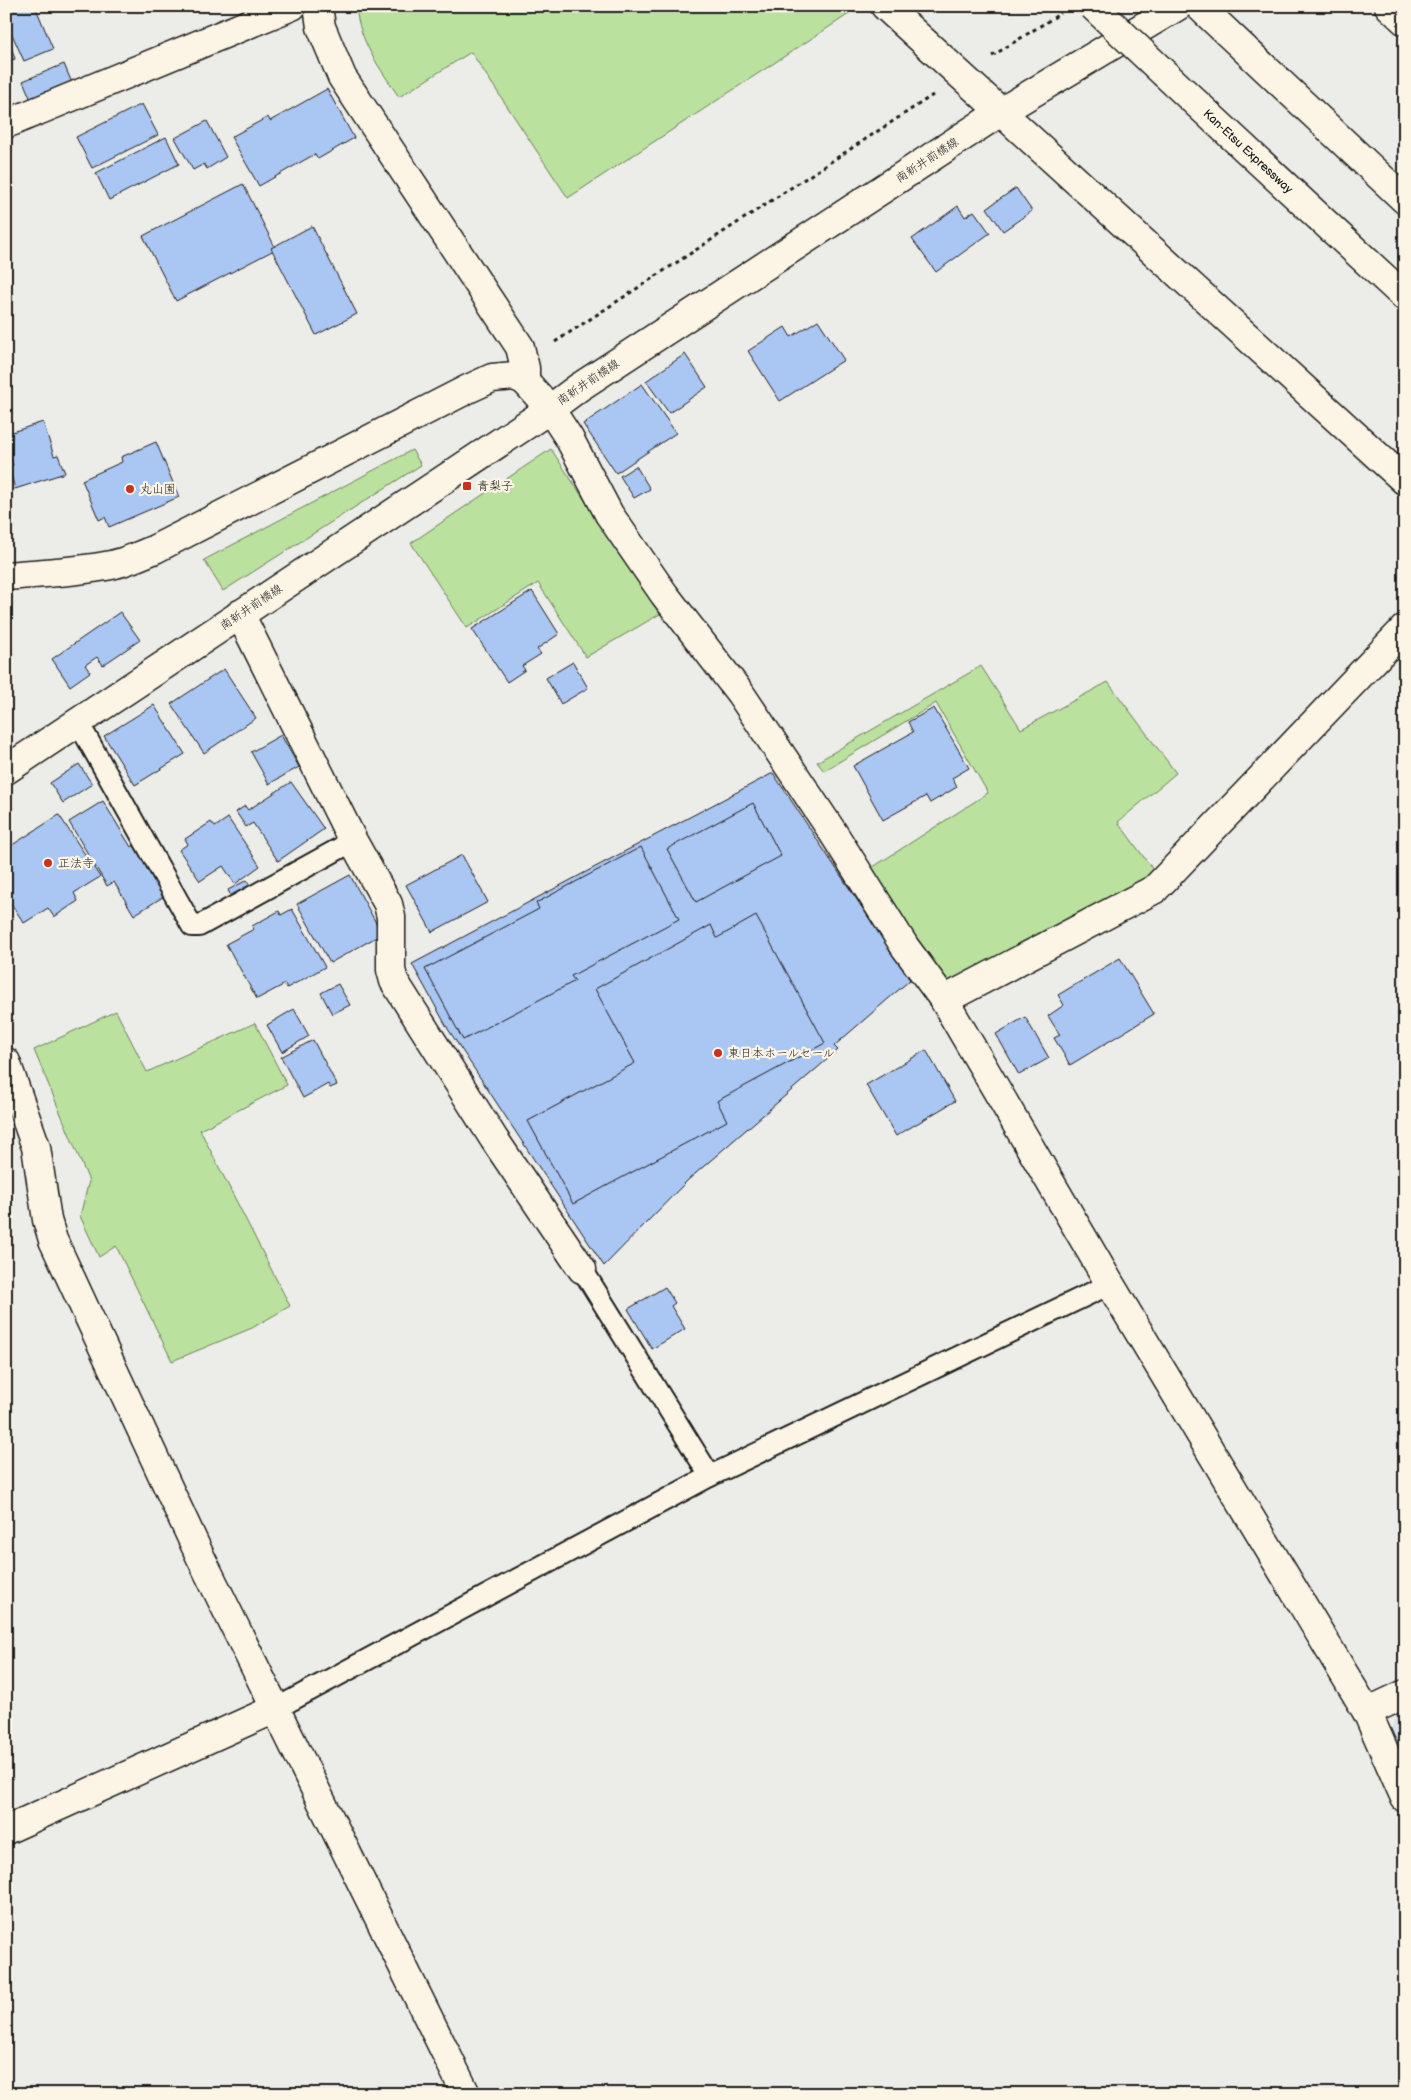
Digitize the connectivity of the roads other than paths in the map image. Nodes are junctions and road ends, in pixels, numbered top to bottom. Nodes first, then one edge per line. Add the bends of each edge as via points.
1 (292, 6) edge
2 (318, 6) edge
3 (885, 6) edge
4 (1093, 6) edge
5 (1178, 6) edge
6 (1199, 6) edge
7 (1388, 6) edge
8 (1405, 21) edge
9 (999, 112) junction
10 (6, 124) edge
11 (1405, 200) edge
12 (1405, 297) edge
13 (525, 381) junction
14 (550, 409) junction
15 (1405, 481) edge
16 (6, 576) edge
17 (240, 614) junction
18 (1405, 628) edge
19 (78, 722) junction
20 (6, 770) edge
21 (353, 841) junction
22 (944, 1000) junction
23 (6, 1062) edge
24 (582, 1269) joint
25 (1110, 1284) junction
26 (710, 1476) junction
27 (1405, 1694) edge
28 (277, 1708) junction
29 (1367, 1712) junction
30 (1405, 1798) edge
31 (6, 1830) edge
32 (466, 2094) edge

1 - 10 main road
2 - 13 main road via 321,27 342,78 516,340 523,358
3 - 9 main road
4 - 12 main road, Kan-Etsu Expressway, bridge
5 - 9 main road, 南新井前橋線
6 - 11 main road
7 - 8 main road
9 - 14 main road, 南新井前橋線
9 - 15 main road
13 - 14 main road
13 - 16 main road via 505,376 476,385 131,559 112,565
14 - 17 main road, 南新井前橋線
14 - 22 main road via 609,514 664,594 740,693 905,947
17 - 19 main road, 南新井前橋線
17 - 21 main road
18 - 22 main road via 1155,889
19 - 20 main road, 南新井前橋線
19 - 21 lane via 192,926 199,926
21 - 24 main road via 388,904 394,981 494,1139
22 - 25 main road
23 - 28 main road via 36,1147 53,1240 201,1558
24 - 26 lane
25 - 26 lane
25 - 29 main road
26 - 28 lane
27 - 29 main road
28 - 31 main road
28 - 32 main road
29 - 30 main road

